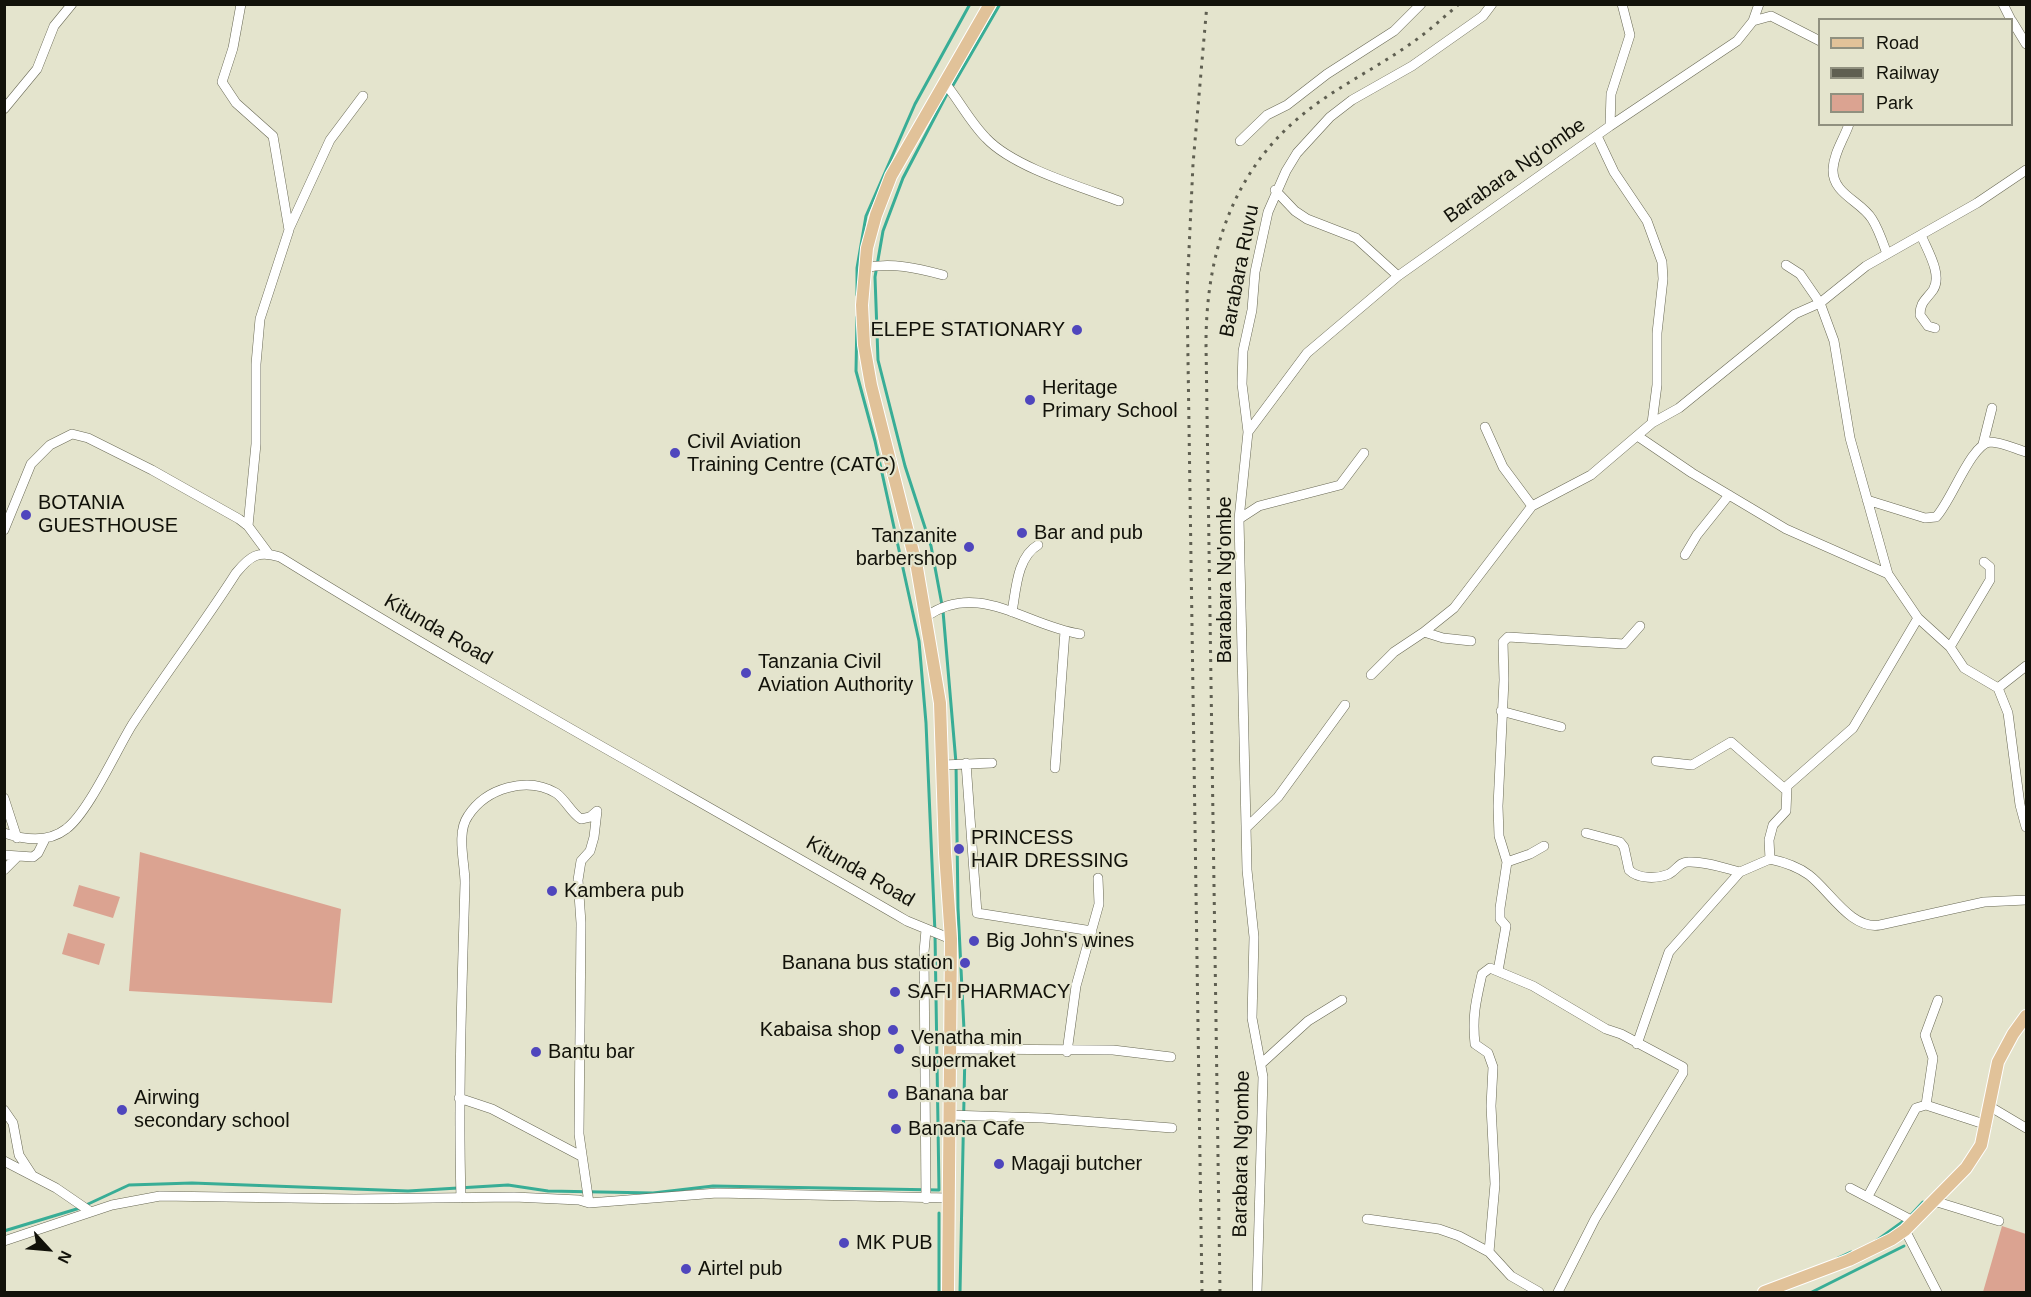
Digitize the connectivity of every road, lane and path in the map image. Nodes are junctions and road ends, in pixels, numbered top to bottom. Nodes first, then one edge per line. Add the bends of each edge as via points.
1 (72, 4) edge
2 (241, 4) edge
3 (990, 4) edge
4 (1421, 4) edge
5 (1492, 4) edge
6 (1622, 4) edge
7 (1759, 4) edge
8 (2003, 4) edge
9 (2010, 18) edge
10 (1753, 21) junction
11 (2013, 23) edge
12 (1818, 40) edge
13 (2026, 44) edge
14 (944, 82) junction
15 (363, 96) dead end
16 (4, 109) edge
17 (1610, 126) junction
18 (1848, 126) edge
19 (1597, 136) junction
20 (1240, 141) dead end
21 (2026, 170) edge
22 (1275, 190) junction
23 (1119, 201) dead end
24 (289, 230) junction
25 (1921, 236) junction
26 (1887, 254) junction
27 (1786, 265) dead end
28 (864, 268) junction
29 (943, 275) dead end
30 (1398, 276) junction
31 (1820, 303) junction
32 (1935, 327) dead end
33 (1992, 408) dead end
34 (1652, 423) junction
35 (1485, 427) dead end
36 (1248, 432) junction
37 (1639, 437) junction
38 (1983, 444) junction
39 (2025, 448) edge
40 (1364, 453) dead end
41 (1729, 495) junction
42 (1867, 501) junction
43 (1532, 506) junction
44 (1239, 519) junction
45 (248, 526) junction
46 (4, 530) edge
47 (1038, 545) dead end
48 (268, 553) junction
49 (1685, 555) dead end
50 (1984, 562) dead end
51 (1888, 574) junction
52 (1012, 612) junction
53 (927, 616) junction
54 (1918, 618) junction
55 (1640, 626) dead end
56 (1065, 631) junction
57 (1424, 632) junction
58 (1080, 634) dead end
59 (1471, 641) dead end
60 (1950, 646) junction
61 (2026, 666) edge
62 (1371, 675) dead end
63 (1998, 688) junction
64 (1345, 705) dead end
65 (1501, 711) junction
66 (1561, 727) dead end
67 (1656, 760) dead end
68 (966, 763) junction
69 (992, 764) dead end
70 (942, 765) junction
71 (1055, 768) dead end
72 (1786, 790) junction
73 (4, 798) edge
74 (1246, 827) junction
75 (2026, 827) edge
76 (4, 833) edge
77 (1586, 833) dead end
78 (17, 838) junction
79 (45, 839) junction
80 (1544, 846) dead end
81 (4, 855) edge
82 (16, 858) junction
83 (1770, 859) junction
84 (1507, 862) junction
85 (4, 870) edge
86 (1740, 872) junction
87 (1098, 878) dead end
88 (2026, 900) edge
89 (926, 930) junction
90 (1092, 931) junction
91 (951, 939) junction
92 (1498, 970) junction
93 (1342, 1000) dead end
94 (1938, 1000) dead end
95 (2026, 1016) edge
96 (1637, 1044) junction
97 (951, 1049) junction
98 (1067, 1052) junction
99 (1171, 1057) dead end
100 (1262, 1063) junction
101 (459, 1098) junction
102 (1926, 1104) junction
103 (1989, 1106) junction
104 (4, 1110) edge
105 (949, 1115) junction
106 (1987, 1125) junction
107 (1172, 1128) dead end
108 (2026, 1128) edge
109 (581, 1156) junction
110 (6, 1163) edge
111 (33, 1177) junction
112 (1850, 1188) dead end
113 (1868, 1196) junction
114 (461, 1198) junction
115 (948, 1198) junction
116 (926, 1199) junction
117 (1935, 1201) junction
118 (589, 1203) junction
119 (91, 1212) junction
120 (1367, 1219) dead end
121 (1999, 1221) dead end
122 (1909, 1225) junction
123 (4, 1241) edge
124 (1489, 1252) junction
125 (948, 1293) edge
126 (1257, 1293) edge
127 (1539, 1293) edge
128 (1558, 1293) edge
129 (1764, 1293) edge
130 (1937, 1293) edge

1 - 16 street via 54,26 37,69
2 - 24 street via 222,82 236,104 273,136
3 - 14 main road
4 - 20 street via 1394,32 1267,115
5 - 22 street, Barabara Ruvu via 1483,16 1442,45 1330,117 1297,153
6 - 17 street via 1630,35 1611,94
7 - 10 street, Barabara Ng'ombe
8 - 9 street
10 - 12 street via 1771,16
10 - 17 street, Barabara Ng'ombe via 1737,41
11 - 13 street
14 - 23 street via 986,139 998,149
14 - 28 main road via 891,176 876,215
15 - 24 street via 330,140
17 - 19 street, Barabara Ng'ombe
18 - 26 street via 1837,151 1834,178 1844,193 1872,218
19 - 30 street, Barabara Ng'ombe
19 - 34 street via 1614,172 1647,220 1662,262
21 - 25 street
22 - 30 street via 1307,219 1356,238
22 - 36 street, Barabara Ruvu via 1257,260 1243,351 1242,384
24 - 45 street via 260,319 256,444
25 - 26 street
25 - 32 street via 1936,278 1920,315 1928,326
26 - 31 street
27 - 31 street via 1800,274
28 - 29 street via 909,267
28 - 53 main road via 864,345 869,375
30 - 36 street, Barabara Ng'ombe via 1307,353
31 - 34 street via 1795,314 1679,408
31 - 42 street via 1834,342 1850,438
33 - 38 street
34 - 37 street
35 - 43 street via 1503,467
36 - 44 street, Barabara Ng'ombe
37 - 41 street
37 - 43 street via 1591,475
38 - 39 street
38 - 42 street via 1973,453 1936,517 1925,518
40 - 44 street via 1340,485 1259,506
41 - 49 street
41 - 51 street via 1786,529
42 - 51 street
43 - 57 street via 1460,600
44 - 74 street, Barabara Ng'ombe
45 - 46 street via 152,470 72,434 50,445 31,464
45 - 48 street
47 - 52 street via 1023,561
48 - 79 street via 248,558 236,573 134,722 90,799 71,825
48 - 89 street, Kitunda Road
50 - 60 street via 1990,567 1990,580
51 - 54 street
52 - 53 street via 972,601 942,606
52 - 56 street
53 - 70 main road via 940,703
54 - 60 street
54 - 72 street via 1852,728 1790,781
55 - 65 street via 1624,644 1508,637 1503,642
56 - 58 street
56 - 71 street
57 - 59 street
57 - 62 street via 1394,652
60 - 63 street via 1964,668
61 - 63 street
63 - 75 street via 2008,713
64 - 74 street via 1278,797
65 - 66 street
65 - 84 street via 1498,836
67 - 72 street via 1692,765 1732,743
68 - 69 street
68 - 70 street
68 - 90 street via 977,913
70 - 91 main road
72 - 83 street via 1786,811 1773,825 1769,840
73 - 78 street
74 - 100 street, Barabara Ng'ombe via 1254,937 1252,1018
76 - 78 street
77 - 86 street via 1620,842 1629,870 1636,875 1660,877 1670,874 1681,863 1691,862
78 - 79 street
79 - 82 street via 33,857
80 - 84 street
81 - 82 street
82 - 85 street
83 - 86 street
83 - 88 street via 1804,872 1867,926 1984,903
84 - 92 street via 1500,908 1500,919 1506,926 1505,944
86 - 96 street via 1670,952
87 - 90 street via 1099,904
89 - 91 street, Kitunda Road
89 - 116 street
90 - 98 street via 1076,986
91 - 97 main road
92 - 96 street
92 - 124 street via 1486,969 1482,974 1473,1023 1475,1044 1488,1053 1493,1066 1495,1184
93 - 100 street via 1308,1021
94 - 102 street via 1925,1035 1933,1058
95 - 103 main road via 1998,1062
96 - 128 street via 1683,1067 1683,1073 1595,1218
97 - 98 street
97 - 105 main road
98 - 99 street via 1113,1050
100 - 126 street, Barabara Ng'ombe
101 - 109 street via 492,1109
101 - 109 street via 466,817 479,803 507,786 546,788 559,795 581,819 597,811 594,837 590,851 581,861 578,880
101 - 114 street
102 - 106 street
102 - 113 street via 1917,1108
103 - 106 main road
103 - 108 street
104 - 111 street via 13,1123 19,1155
105 - 107 street
105 - 115 main road
106 - 117 main road via 1976,1156
109 - 118 street
110 - 111 street
111 - 119 street
112 - 113 street
113 - 122 street
114 - 118 street
114 - 119 street via 160,1196
115 - 116 street
115 - 125 main road
116 - 118 street via 761,1192
117 - 121 street
117 - 122 main road
119 - 123 street
120 - 124 street via 1449,1232
122 - 129 main road via 1849,1260
122 - 130 street
124 - 127 street via 1511,1276

